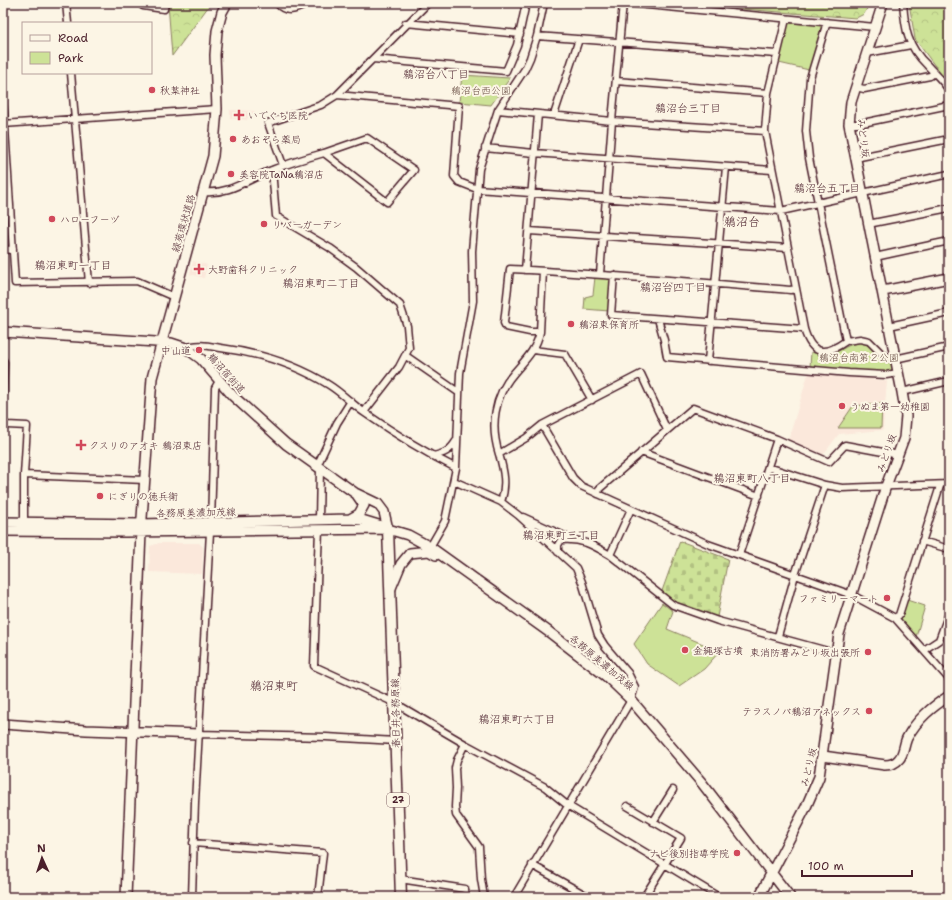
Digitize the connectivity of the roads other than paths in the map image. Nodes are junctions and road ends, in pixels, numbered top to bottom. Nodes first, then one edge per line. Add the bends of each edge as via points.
1 (66, 3) edge
2 (140, 3) edge
3 (165, 3) edge
4 (226, 3) edge
5 (277, 3) edge
6 (309, 3) edge
7 (428, 3) edge
8 (526, 3) edge
9 (544, 3) edge
10 (623, 3) edge
11 (626, 3) edge
12 (883, 3) edge
13 (904, 3) edge
14 (786, 19) junction
15 (68, 22) edge
16 (826, 22) junction
17 (406, 23) junction
18 (875, 27) junction
19 (520, 34) junction
20 (537, 36) junction
21 (579, 39) junction
22 (619, 41) junction
23 (911, 45) junction
24 (867, 53) junction
25 (776, 54) junction
26 (373, 59) junction
27 (934, 73) junction
28 (72, 74) edge
29 (616, 81) junction
30 (856, 87) junction
31 (949, 92) edge
32 (768, 93) junction
33 (337, 96) junction
34 (3, 97) edge
35 (949, 104) edge
36 (218, 109) junction
37 (498, 110) junction
38 (538, 114) junction
39 (554, 115) junction
40 (75, 119) junction
41 (612, 121) junction
42 (4, 124) edge
43 (849, 124) junction
44 (765, 131) junction
45 (949, 139) edge
46 (485, 148) junction
47 (324, 153) junction
48 (534, 153) junction
49 (610, 158) junction
50 (855, 158) junction
51 (283, 165) junction
52 (726, 167) junction
53 (272, 170) junction
54 (772, 170) junction
55 (949, 174) edge
56 (477, 189) junction
57 (203, 192) junction
58 (531, 192) junction
59 (862, 192) junction
60 (606, 198) junction
61 (819, 203) junction
62 (722, 206) junction
63 (949, 208) edge
64 (781, 211) junction
65 (868, 224) junction
66 (529, 231) junction
67 (603, 236) junction
68 (949, 241) edge
69 (719, 244) junction
70 (788, 248) junction
71 (13, 249) junction
72 (3, 250) edge
73 (874, 257) junction
74 (525, 270) junction
75 (543, 271) junction
76 (600, 274) junction
77 (614, 275) junction
78 (949, 278) edge
79 (89, 283) junction
80 (715, 283) junction
81 (796, 289) junction
82 (883, 291) junction
83 (174, 297) junction
84 (949, 313) edge
85 (658, 319) junction
86 (711, 322) junction
87 (889, 326) junction
88 (804, 329) junction
89 (3, 332) edge
90 (540, 332) junction
91 (846, 341) junction
92 (163, 343) junction
93 (949, 347) edge
94 (186, 348) junction
95 (533, 350) junction
96 (406, 356) junction
97 (895, 359) junction
98 (3, 360) edge
99 (708, 361) junction
100 (898, 372) junction
101 (219, 380) junction
102 (949, 381) edge
103 (458, 392) junction
104 (902, 392) junction
105 (3, 396) edge
106 (592, 400) junction
107 (351, 401) junction
108 (364, 412) junction
109 (3, 422) edge
110 (542, 425) junction
111 (667, 430) junction
112 (777, 438) junction
113 (457, 440) junction
114 (641, 452) junction
115 (499, 454) junction
116 (899, 455) junction
117 (432, 456) junction
118 (768, 467) junction
119 (318, 468) junction
120 (456, 468) junction
121 (24, 475) junction
122 (145, 480) junction
123 (454, 481) junction
124 (949, 484) edge
125 (825, 485) junction
126 (886, 486) junction
127 (940, 486) junction
128 (355, 493) junction
129 (598, 494) junction
130 (758, 496) junction
131 (501, 502) junction
132 (631, 509) junction
133 (518, 515) junction
134 (350, 519) junction
135 (3, 522) edge
136 (24, 522) junction
137 (319, 525) junction
138 (210, 527) junction
139 (544, 527) junction
140 (141, 528) junction
141 (388, 529) junction
142 (3, 531) edge
143 (540, 536) junction
144 (570, 539) junction
145 (922, 541) junction
146 (430, 547) junction
147 (949, 549) edge
148 (558, 552) junction
149 (610, 555) junction
150 (739, 555) junction
151 (448, 560) junction
152 (795, 575) junction
153 (391, 588) junction
154 (852, 595) junction
155 (949, 613) edge
156 (895, 618) junction
157 (778, 636) junction
158 (924, 650) junction
159 (835, 653) junction
160 (949, 679) edge
161 (949, 696) edge
162 (631, 700) junction
163 (395, 703) junction
164 (3, 724) edge
165 (132, 733) junction
166 (200, 734) junction
167 (396, 741) junction
168 (466, 744) junction
169 (823, 756) junction
170 (673, 790) dead end
171 (567, 806) junction
172 (627, 806) dead end
173 (653, 822) junction
174 (193, 842) junction
175 (665, 864) junction
176 (532, 865) junction
177 (771, 873) junction
178 (400, 879) junction
179 (126, 897) edge
180 (192, 897) edge
181 (318, 897) edge
182 (401, 897) edge
183 (466, 897) edge
184 (484, 897) edge
185 (514, 897) edge
186 (589, 897) edge
187 (644, 897) edge
188 (720, 897) edge
189 (759, 897) edge
190 (790, 897) edge

1 - 15 street
2 - 3 street via 143,6 164,9
4 - 36 street, 緑苑環状道路 via 217,31 215,55
5 - 6 street via 289,11
7 - 17 street
8 - 19 street
9 - 20 street
10 - 22 street
11 - 14 street
12 - 18 street, みどり坂
13 - 23 street via 905,30
14 - 16 street
14 - 25 street
16 - 18 street
16 - 61 street via 810,78 806,131
17 - 19 street
17 - 26 street
18 - 24 street, みどり坂
19 - 26 street via 506,71
20 - 21 street
20 - 37 street via 525,69
21 - 22 street
21 - 39 street
22 - 25 street
22 - 29 street
23 - 24 street
23 - 27 street via 918,57
24 - 30 street, みどり坂
25 - 32 street
26 - 33 street
27 - 30 street via 930,76 864,89
27 - 31 street
28 - 40 street
29 - 32 street
29 - 41 street
30 - 43 street, みどり坂 via 851,102
32 - 44 street
33 - 51 street via 322,105 268,123
33 - 56 street via 459,106 454,176 459,182
34 - 42 street
35 - 43 street
36 - 40 street
36 - 57 street, 緑苑環状道路 via 213,156
37 - 38 street
37 - 46 street
38 - 39 street
38 - 48 street
39 - 41 street
40 - 42 street
40 - 79 street
41 - 44 street
41 - 49 street
42 - 71 street
43 - 50 street, みどり坂
44 - 54 street
45 - 50 street
46 - 48 street
46 - 56 street
47 - 47 street via 387,202 414,170 367,138
47 - 51 street
48 - 49 street
48 - 58 street
49 - 52 street
49 - 60 street
50 - 59 street, みどり坂
51 - 53 street
52 - 54 street
52 - 62 street
53 - 57 street via 230,190
53 - 96 street via 276,216 330,248 400,305 407,326 409,348
54 - 64 street
55 - 59 street
56 - 58 street
56 - 103 street via 472,251 473,301
57 - 83 street, 緑苑環状道路
58 - 60 street
58 - 66 street
59 - 61 street
59 - 65 street, みどり坂
60 - 62 street
60 - 67 street
61 - 64 street
61 - 91 street
62 - 64 street
62 - 69 street
63 - 65 street
64 - 70 street
65 - 73 street, みどり坂
66 - 67 street
66 - 74 street
67 - 69 street
67 - 76 street
68 - 73 street
69 - 70 street
69 - 80 street
70 - 81 street
71 - 72 street
71 - 79 street via 15,283
73 - 82 street, みどり坂
74 - 75 street
74 - 90 street via 510,269 504,323 506,327
75 - 76 street
75 - 90 street
76 - 77 street
77 - 80 street
77 - 85 street via 611,315
78 - 82 street
79 - 83 street via 137,281
80 - 81 street
80 - 86 street
81 - 88 street
82 - 87 street, みどり坂
83 - 92 street, 緑苑環状道路
84 - 87 street
85 - 86 street
85 - 99 street via 667,357
86 - 88 street
86 - 99 street
87 - 97 street, みどり坂
88 - 91 street via 812,348 824,352 835,349
89 - 92 street, 鵜沼宿街道
90 - 95 street
91 - 97 street via 869,341 885,357
92 - 94 street, 鵜沼宿街道
92 - 122 street, 緑苑環状道路 via 152,378
93 - 97 street
94 - 101 street, 鵜沼宿街道
94 - 107 street via 202,345 242,351 275,360 330,386
95 - 106 street via 565,354
95 - 115 street via 503,387 496,406 495,441
96 - 103 street
96 - 108 street
97 - 100 street, みどり坂
98 - 105 street
99 - 100 street via 886,375
100 - 104 street, みどり坂
101 - 119 street, 鵜沼宿街道 via 255,418
101 - 138 street via 215,388
102 - 104 street
103 - 113 street
104 - 116 street, みどり坂 via 906,416
106 - 110 street
106 - 111 street via 641,374
107 - 108 street
107 - 119 street via 337,423
108 - 117 street via 411,445
109 - 121 street via 7,425 27,426
110 - 115 street
110 - 129 street via 573,478 581,486
111 - 112 street via 693,408
111 - 114 street
112 - 116 street via 829,462 845,445
112 - 118 street
113 - 117 street via 451,450 442,455
113 - 120 street
114 - 129 street via 599,489
114 - 130 street
115 - 131 street via 505,479
116 - 126 street, みどり坂
117 - 120 street
118 - 125 street
118 - 130 street
119 - 128 street, 鵜沼宿街道
119 - 137 street
120 - 123 street
121 - 122 street
121 - 136 street
122 - 140 street, 緑苑環状道路
123 - 131 street
123 - 146 street via 445,521
124 - 127 street
125 - 126 street via 858,488
125 - 152 street
126 - 127 street
126 - 154 street, みどり坂
127 - 145 street
128 - 134 street via 364,505 359,514
128 - 141 street, 鵜沼宿街道 via 378,504 383,510
129 - 132 street
130 - 150 street
131 - 133 street
132 - 149 street
132 - 150 street via 708,544
133 - 139 street
133 - 143 street
134 - 137 street, 各務原美濃加茂線
134 - 141 street, 各務原美濃加茂線 via 376,523
135 - 136 street, 各務原美濃加茂線
136 - 140 street, 各務原美濃加茂線
137 - 138 street, 各務原美濃加茂線
137 - 141 street, 各務原美濃加茂線
137 - 163 street via 314,666
138 - 140 street, 各務原美濃加茂線
138 - 166 street
139 - 143 street
139 - 144 street
140 - 142 street, 各務原美濃加茂線
140 - 165 street, 緑苑環状道路
141 - 146 street, 各務原美濃加茂線 via 408,535
141 - 153 main road, 春日井各務原線 / 27
143 - 148 street
144 - 148 street via 561,540
144 - 149 street via 588,542
145 - 147 street
145 - 156 street via 899,615
146 - 151 street, 各務原美濃加茂線
148 - 162 street via 576,568 598,635 628,673 634,687
149 - 157 street via 673,605 718,621
150 - 152 street
151 - 153 street via 428,551 410,553 401,564
151 - 162 street, 各務原美濃加茂線 via 549,632 607,677
152 - 154 street
152 - 157 street
153 - 163 main road, 春日井各務原線 / 27
154 - 156 street
154 - 159 street, みどり坂
155 - 158 street via 938,640
156 - 158 street
157 - 159 street
158 - 160 street
159 - 169 street, みどり坂
161 - 169 street via 928,710 915,724 900,758 892,764
162 - 171 street
162 - 177 street, 各務原美濃加茂線 via 702,783
163 - 167 main road, 春日井各務原線 / 27
163 - 168 street
164 - 165 street
165 - 166 street
165 - 179 street, 緑苑環状道路
166 - 167 street
166 - 174 street
167 - 178 main road, 春日井各務原線 / 27
168 - 171 street via 545,787
168 - 184 street via 454,768 455,807 456,815 479,847
169 - 177 street, みどり坂 via 813,793
170 - 173 street
171 - 175 street
171 - 176 street
172 - 173 street
173 - 175 street via 681,838
174 - 180 street
174 - 181 street via 323,853
175 - 187 street
175 - 188 street
176 - 185 street
176 - 186 street
177 - 189 street, みどり坂
177 - 190 street, 各務原美濃加茂線
178 - 182 main road, 春日井各務原線 / 27
178 - 183 street via 465,889

